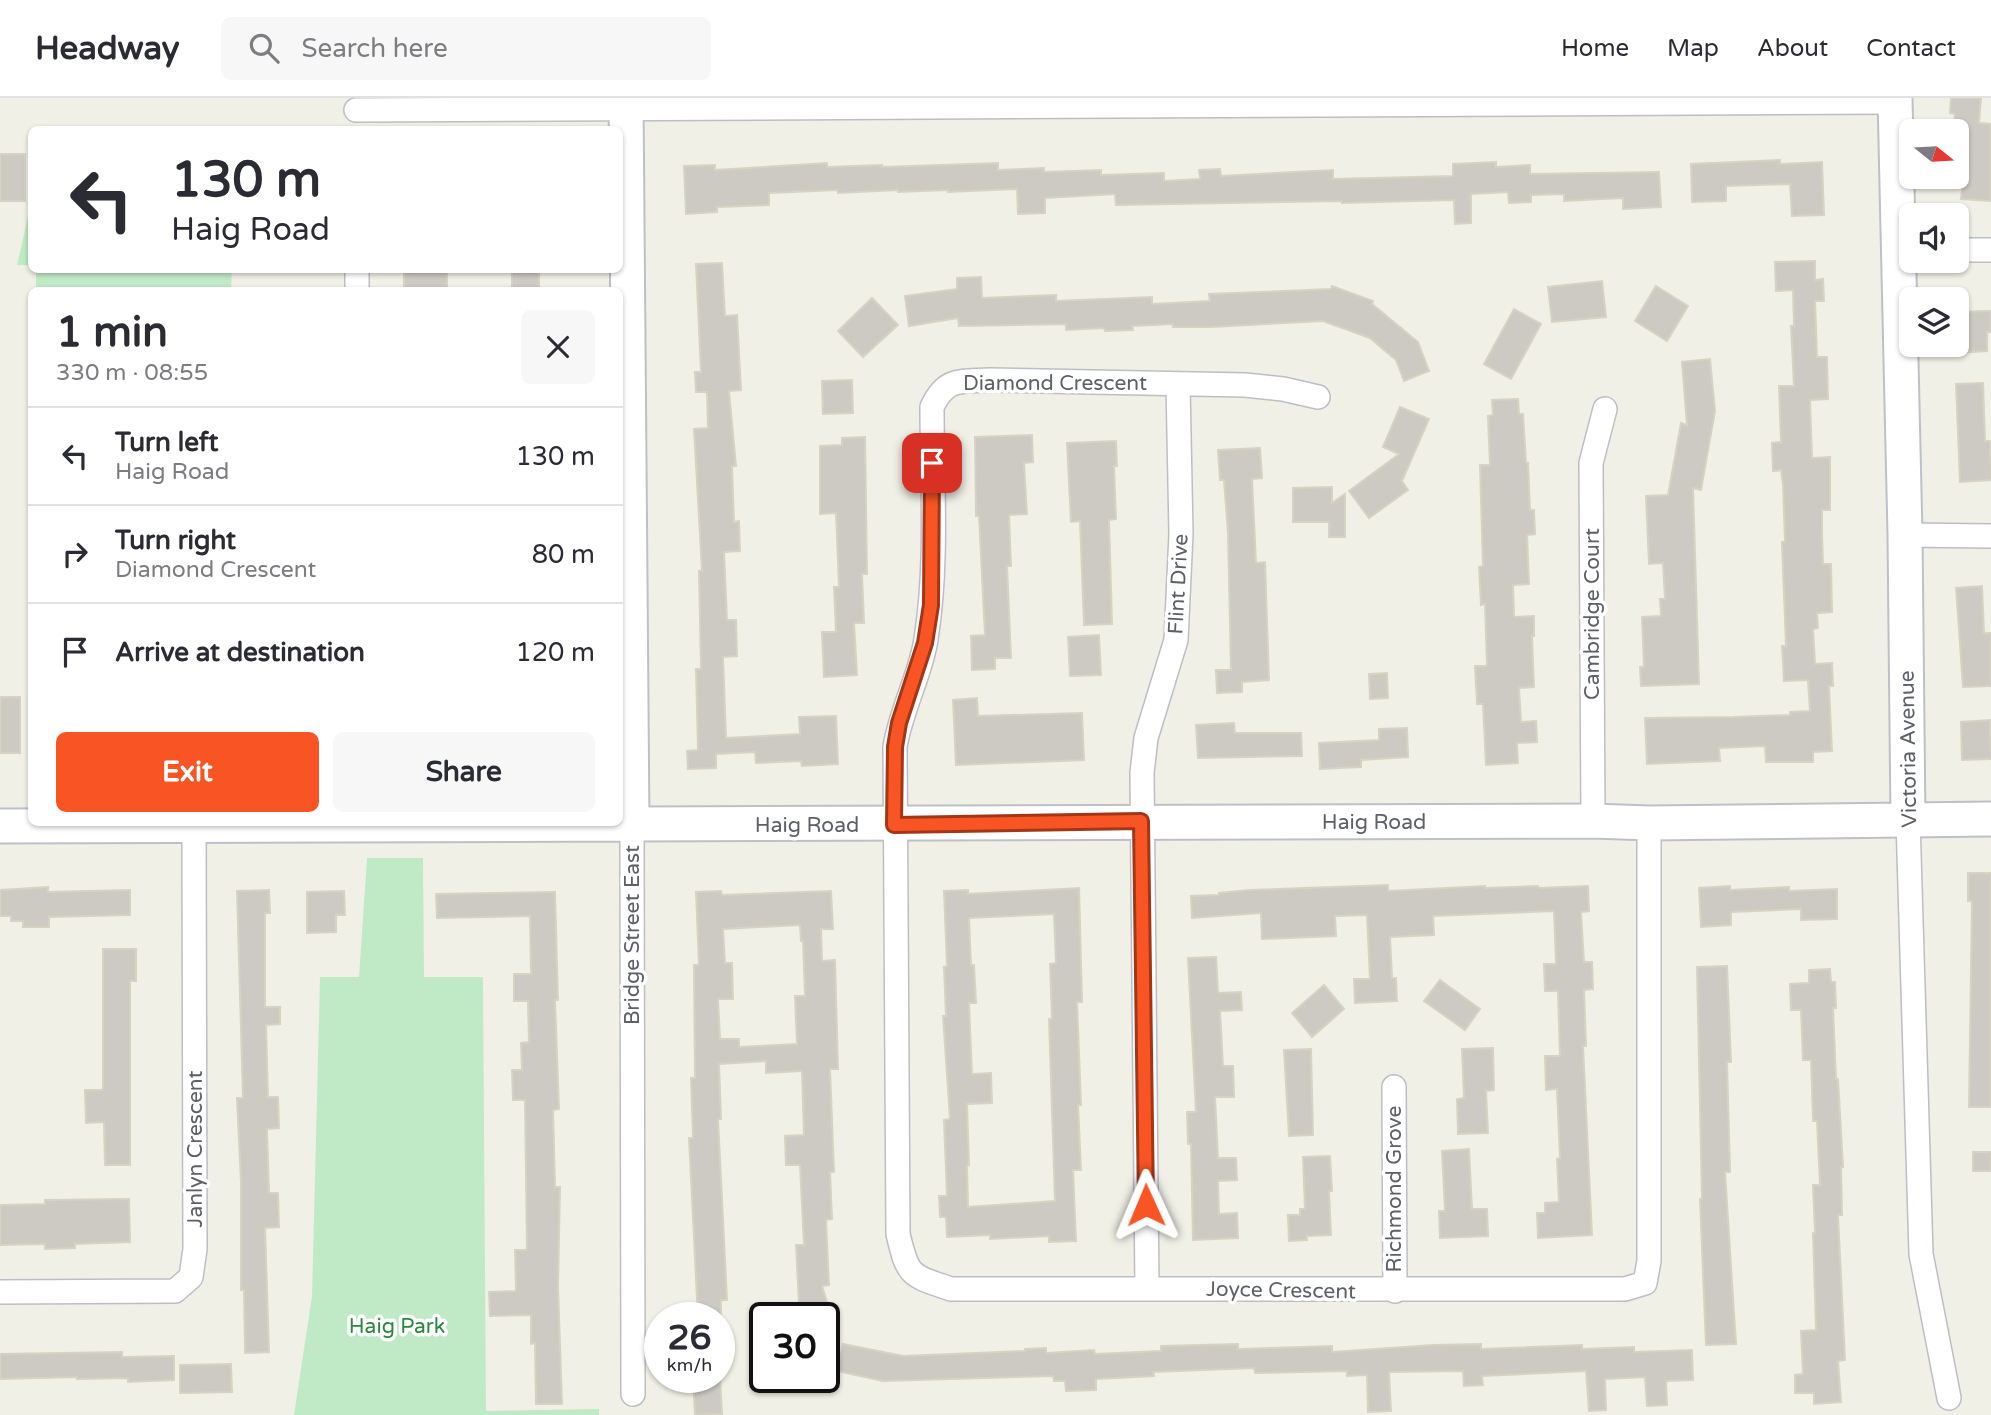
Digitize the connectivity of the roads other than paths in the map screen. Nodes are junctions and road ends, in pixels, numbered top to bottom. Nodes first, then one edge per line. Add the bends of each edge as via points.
1 (1895, 100) edge
2 (626, 103) edge
3 (356, 113) edge
4 (1902, 203) edge
5 (1969, 250) edge
6 (1991, 250) edge
7 (1905, 273) edge
8 (1178, 383) junction
9 (1318, 397) dead end
10 (1605, 409) dead end
11 (1905, 535) junction
12 (1991, 536) edge
13 (1991, 819) edge
14 (1908, 820) junction
15 (1141, 821) junction
16 (1593, 821) junction
17 (1649, 823) junction
18 (623, 825) edge
19 (632, 825) junction
20 (894, 825) junction
21 (0, 826) edge
22 (28, 826) edge
23 (194, 826) edge
24 (1394, 1087) dead end
25 (1146, 1289) junction
26 (1395, 1291) junction
27 (0, 1292) edge
28 (633, 1394) dead end
29 (1949, 1398) dead end

1 - 2 street
1 - 4 street, Victoria Avenue
2 - 3 street
2 - 19 street, Bridge Street East
5 - 6 street
7 - 11 street, Victoria Avenue
8 - 9 street, Diamond Crescent via 1283,389
8 - 15 street, Flint Drive via 1181,534 1176,640 1146,738
8 - 20 street, Diamond Crescent via 990,380 950,383 939,393 932,407 931,605 925,643 899,723
10 - 16 street, Cambridge Court via 1591,463
11 - 12 street
11 - 14 street, Victoria Avenue
13 - 14 street, Haig Road
14 - 17 street, Haig Road
14 - 29 street, Victoria Avenue via 1921,1254
15 - 16 street, Haig Road
15 - 20 street, Haig Road
15 - 25 street, Flint Drive
16 - 17 street, Haig Road
17 - 26 street, Joyce Crescent via 1649,1261 1645,1283 1625,1289
18 - 19 street, Haig Road
19 - 20 street, Haig Road
19 - 28 street, Bridge Street East
20 - 25 street, Joyce Crescent via 898,1234 905,1264 914,1276 951,1289
21 - 22 street, Haig Road
23 - 27 street, Janlyn Crescent via 195,1249 191,1277 175,1292
24 - 26 street, Richmond Grove
25 - 26 street, Joyce Crescent

